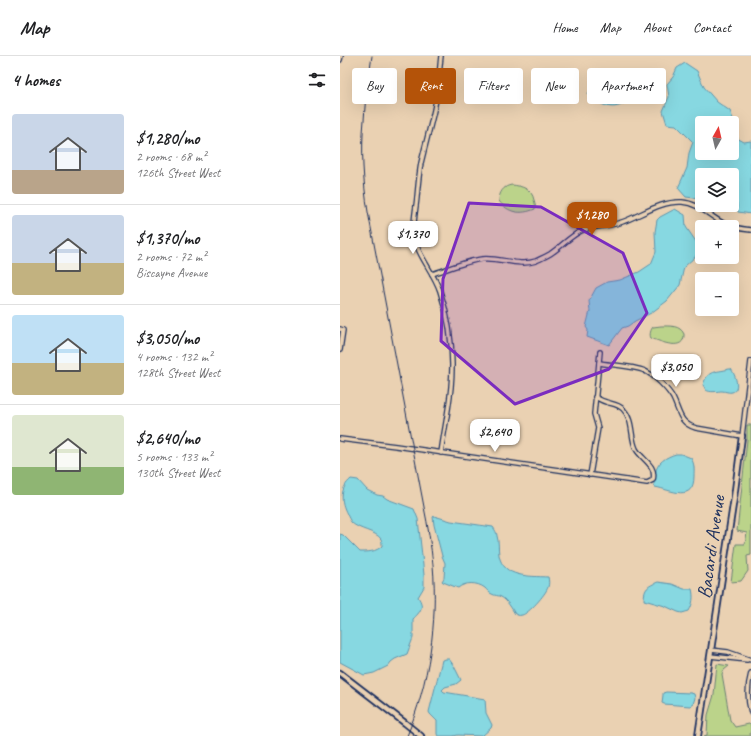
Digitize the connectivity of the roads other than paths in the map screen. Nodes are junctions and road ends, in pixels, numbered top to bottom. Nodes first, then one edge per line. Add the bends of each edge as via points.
1 (341, 56) edge
2 (441, 56) edge
3 (340, 60) edge
4 (751, 230) edge
5 (432, 274) junction
6 (341, 330) edge
7 (340, 350) edge
8 (600, 352) dead end
9 (751, 362) edge
10 (599, 363) junction
11 (595, 397) junction
12 (742, 436) junction
13 (340, 439) edge
14 (441, 453) junction
15 (590, 475) junction
16 (711, 650) junction
17 (710, 656) junction
18 (751, 660) edge
19 (340, 673) edge
20 (751, 673) edge
21 (751, 713) edge
22 (419, 736) edge
23 (698, 736) edge

1 - 3 street
2 - 5 street via 435,108 421,165 414,221 417,247
4 - 5 street via 732,227 696,206 672,202 622,223 581,231 550,254 535,261 518,263 482,259
5 - 14 street via 445,310 452,351 451,387
6 - 7 street
8 - 10 street
9 - 12 street, Bacardi Avenue
10 - 11 street
10 - 12 street via 638,368 651,374 668,391 681,418 690,426
11 - 15 street via 594,414 598,428
11 - 15 street via 623,408 632,427 636,448 654,473 653,480 647,483
12 - 16 street, Bacardi Avenue
13 - 14 street
14 - 15 street
16 - 17 street, Bacardi Avenue
16 - 18 street via 728,652
17 - 18 street
17 - 23 street, Bacardi Avenue
19 - 22 street via 406,723
20 - 21 street via 748,685 748,704

